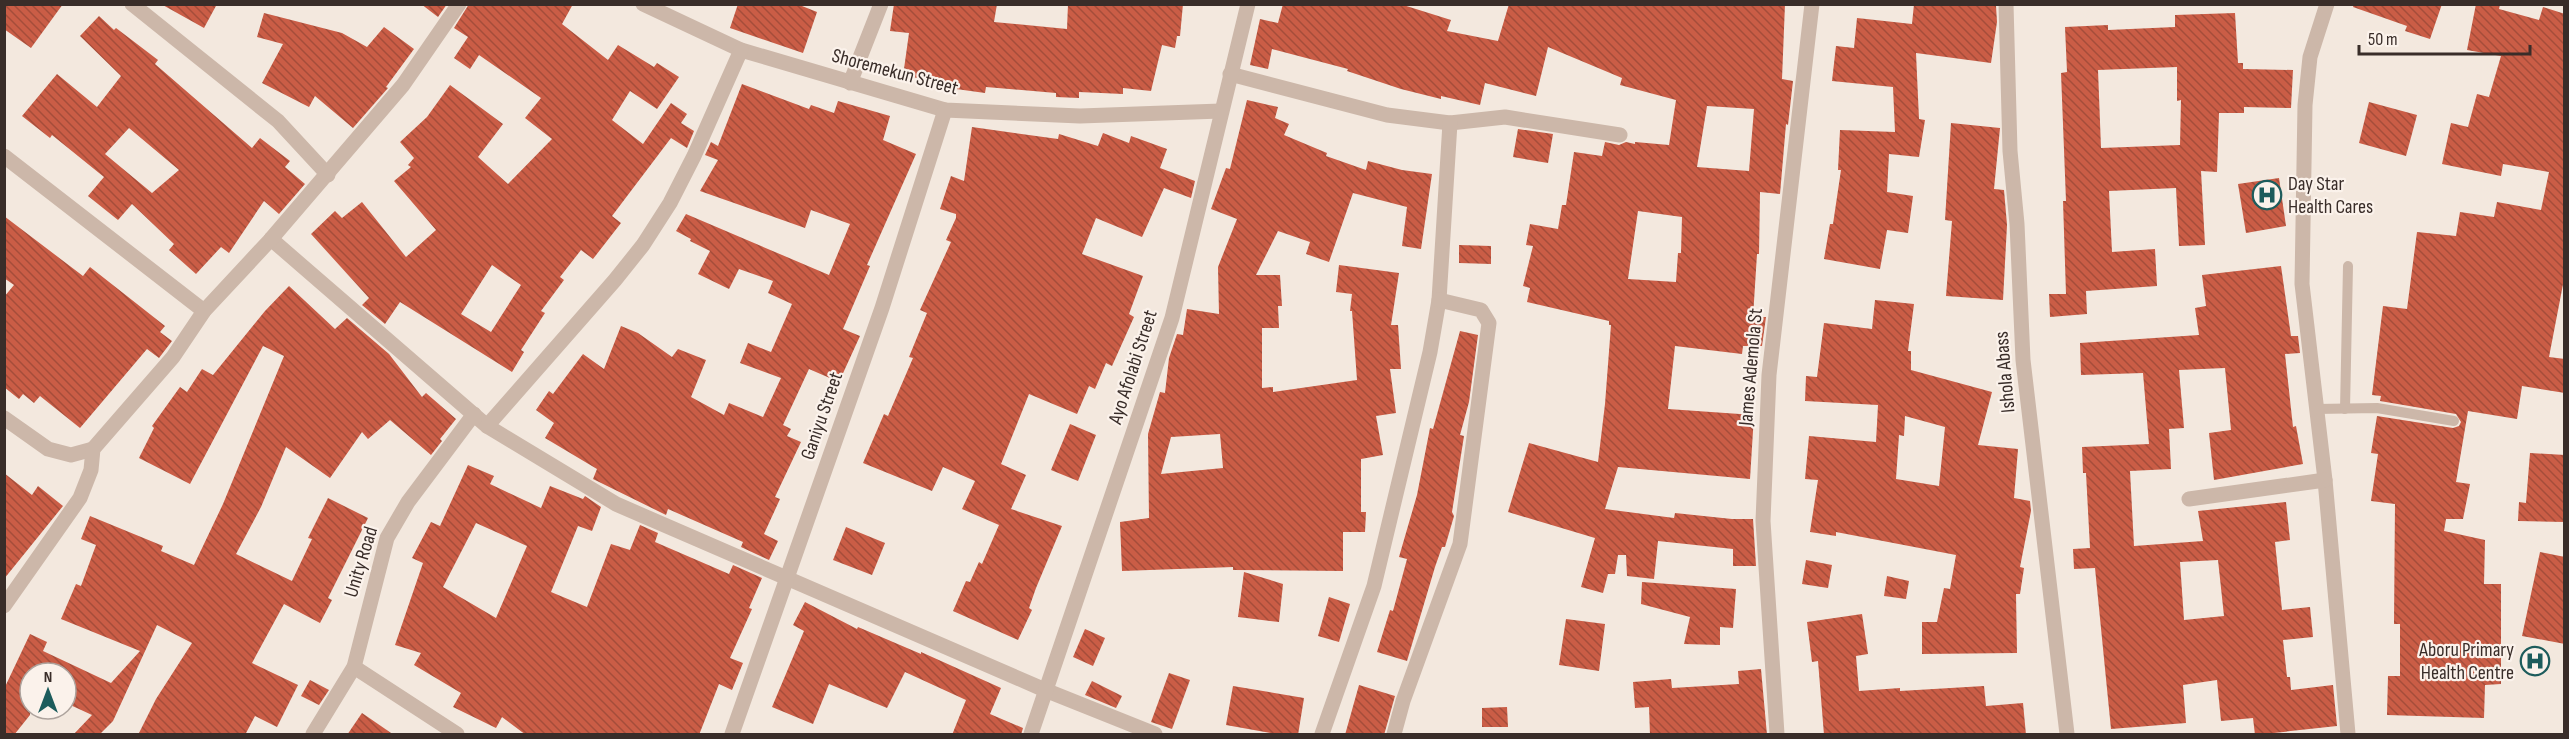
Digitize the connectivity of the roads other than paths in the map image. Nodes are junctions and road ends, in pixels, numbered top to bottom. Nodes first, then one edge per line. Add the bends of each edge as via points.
1 (132, 4) edge
2 (459, 4) edge
3 (643, 4) edge
4 (882, 4) edge
5 (1248, 4) edge
6 (1812, 4) edge
7 (2006, 4) edge
8 (2327, 4) edge
9 (741, 50) junction
10 (1230, 74) junction
11 (850, 83) junction
12 (945, 110) junction
13 (1221, 111) junction
14 (1450, 123) junction
15 (1620, 135) dead end
16 (4, 156) edge
17 (328, 175) junction
18 (271, 239) junction
19 (2348, 266) dead end
20 (1439, 300) junction
21 (204, 310) junction
22 (2316, 409) junction
23 (2345, 409) junction
24 (474, 414) junction
25 (4, 418) edge
26 (2454, 421) dead end
27 (488, 426) junction
28 (93, 449) junction
29 (2325, 480) junction
30 (2189, 499) dead end
31 (787, 578) junction
32 (4, 606) edge
33 (354, 667) junction
34 (1045, 690) junction
35 (2344, 734) edge
36 (313, 735) edge
37 (457, 735) edge
38 (732, 735) edge
39 (1030, 735) edge
40 (1155, 735) edge
41 (1322, 735) edge
42 (1394, 735) edge
43 (1777, 735) edge
44 (2067, 735) edge

1 - 17 street via 278,121
2 - 17 street via 403,85
3 - 9 street, Shoremekun Street
4 - 11 street
5 - 10 street, Ayo Afolabi Street
6 - 43 street, James Ademola St via 1769,375 1763,521
7 - 44 street, Ishola Abass via 2010,152 2023,360
8 - 22 street via 2310,57 2305,105 2302,284
9 - 11 street, Shoremekun Street
9 - 27 street via 670,204 643,245
10 - 13 street, Ayo Afolabi Street
10 - 14 street via 1387,115
11 - 12 street, Shoremekun Street
12 - 13 street, Shoremekun Street via 1080,116
12 - 31 street, Ganiyu Street via 882,308
13 - 34 street, Ayo Afolabi Street via 1172,318
14 - 15 street via 1505,117
14 - 20 street
16 - 21 street
17 - 18 street
18 - 21 street
18 - 24 street
19 - 23 lane
20 - 41 street via 1374,586
20 - 42 street via 1481,310 1489,323 1460,544
21 - 28 street via 173,357
22 - 23 lane
22 - 29 street
23 - 26 lane via 2377,408
24 - 27 street
24 - 33 street, Unity Road via 408,502 387,538
25 - 28 street via 48,449 71,455
27 - 31 street via 616,504
28 - 32 street via 91,470 80,498
29 - 30 street
29 - 35 street
31 - 34 street
31 - 38 street, Ganiyu Street
33 - 36 street, Unity Road
33 - 37 street
34 - 39 street, Ayo Afolabi Street
34 - 40 street

